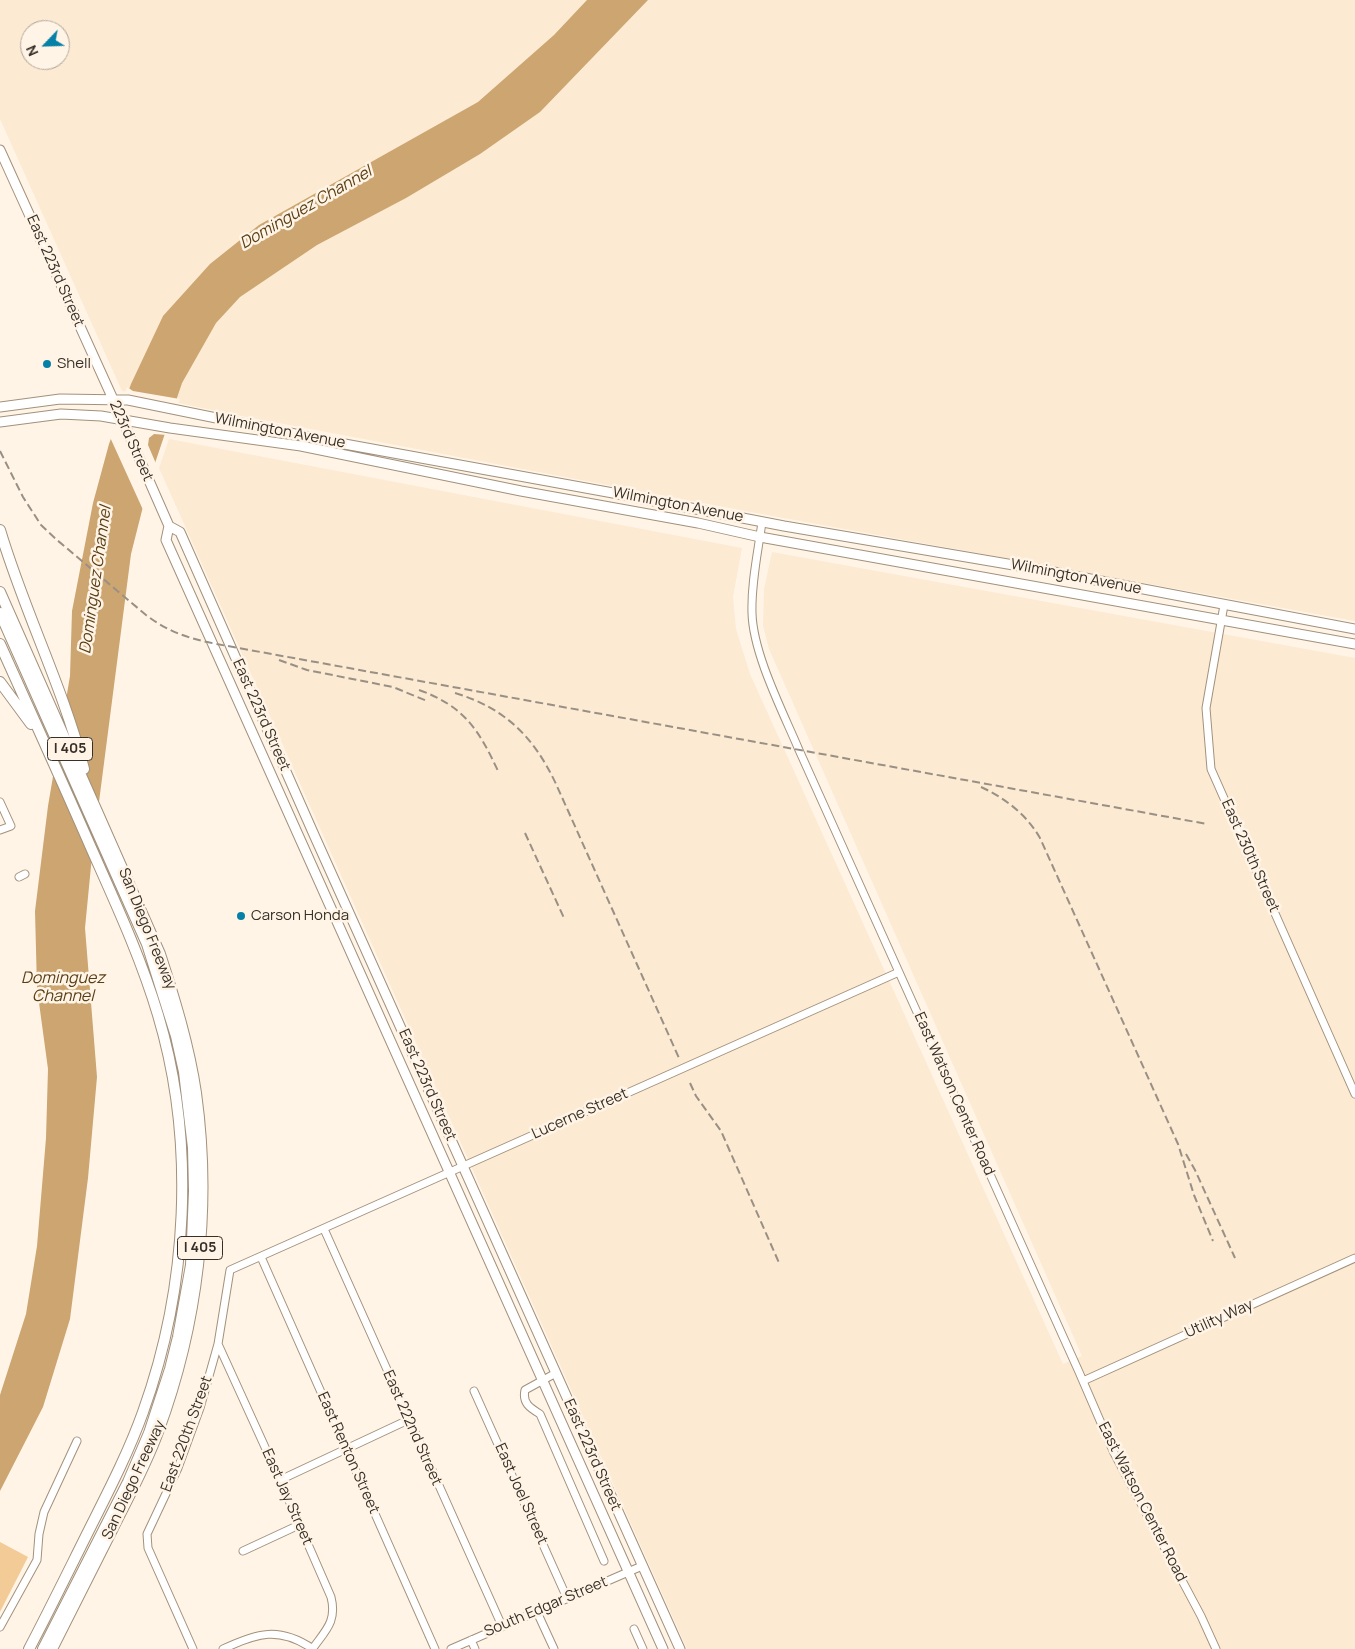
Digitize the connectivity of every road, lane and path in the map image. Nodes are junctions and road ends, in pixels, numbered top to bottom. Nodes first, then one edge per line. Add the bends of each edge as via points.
1 (0, 150) edge
2 (110, 397) junction
3 (20, 404) junction
4 (0, 407) edge
5 (122, 419) junction
6 (20, 420) junction
7 (0, 422) edge
8 (469, 467) junction
9 (467, 480) junction
10 (152, 488) joint
11 (762, 522) junction
12 (169, 526) junction
13 (0, 530) edge
14 (760, 536) junction
15 (0, 592) edge
16 (1224, 605) junction
17 (0, 613) edge
18 (1223, 621) junction
19 (0, 626) edge
20 (1355, 629) edge
21 (0, 644) edge
22 (1355, 644) edge
23 (0, 682) edge
24 (45, 721) junction
25 (44, 741) junction
26 (91, 798) junction
27 (0, 802) edge
28 (0, 830) edge
29 (899, 972) junction
30 (1355, 1094) edge
31 (463, 1166) junction
32 (449, 1173) junction
33 (324, 1229) junction
34 (260, 1257) junction
35 (1355, 1258) edge
36 (218, 1344) junction
37 (556, 1373) junction
38 (542, 1380) junction
39 (1083, 1381) junction
40 (474, 1391) dead end
41 (408, 1420) junction
42 (77, 1441) dead end
43 (346, 1449) junction
44 (280, 1480) junction
45 (300, 1525) junction
46 (243, 1551) dead end
47 (604, 1561) dead end
48 (642, 1566) junction
49 (628, 1572) junction
50 (567, 1598) junction
51 (537, 1612) junction
52 (502, 1626) junction
53 (0, 1627) edge
54 (634, 1629) dead end
55 (471, 1640) junction
56 (29, 1649) edge
57 (38, 1649) edge
58 (43, 1649) edge
59 (52, 1649) edge
60 (193, 1649) edge
61 (222, 1649) edge
62 (313, 1649) edge
63 (435, 1649) edge
64 (451, 1649) edge
65 (475, 1649) edge
66 (554, 1649) edge
67 (643, 1649) edge
68 (663, 1649) edge
69 (680, 1649) edge
70 (1216, 1649) edge

1 - 2 main road, East 223rd Street
2 - 3 main road, Wilmington Avenue
2 - 5 main road, 223rd Street
2 - 8 main road, Wilmington Avenue
3 - 4 main road, Wilmington Avenue
3 - 6 main road
5 - 6 main road, Wilmington Avenue via 61,414
5 - 9 main road, Wilmington Avenue via 301,446
5 - 10 main road, 223rd Street
6 - 7 main road, Wilmington Avenue
8 - 9 main road
8 - 11 main road, Wilmington Avenue
9 - 14 main road, Wilmington Avenue
10 - 12 main road, East 223rd Street
11 - 14 street, East Watson Center Road
11 - 16 main road, Wilmington Avenue
12 - 31 main road, East 223rd Street via 180,532
12 - 32 main road, East 223rd Street via 166,540
13 - 26 highway via 74,732
14 - 18 main road, Wilmington Avenue
14 - 29 street, East Watson Center Road via 752,614 757,644 796,743
15 - 26 highway, San Diego Freeway / I 405
16 - 18 street, East 230th Street
16 - 20 main road, Wilmington Avenue
17 - 24 highway
18 - 22 main road, Wilmington Avenue
18 - 30 street, East 230th Street via 1206,708 1211,769
19 - 24 highway
21 - 25 highway, San Diego Freeway / I 405
23 - 25 highway
24 - 57 highway via 142,945 163,1005 181,1083 189,1191 186,1260 174,1334 162,1380 129,1466
24 - 58 highway via 147,944 176,1036 184,1072 193,1148 194,1200 191,1265 178,1336 149,1433 128,1482
25 - 56 highway, San Diego Freeway / I 405 via 128,930 159,1017 179,1125 182,1185 178,1253 166,1334 143,1412 127,1453
26 - 59 highway, San Diego Freeway / I 405 via 160,954 183,1029 200,1128 201,1234 184,1350 158,1433
27 - 28 street via 10,826
29 - 31 street, Lucerne Street
29 - 39 street, East Watson Center Road
31 - 32 street, Lucerne Street
31 - 37 main road, East 223rd Street
32 - 33 street, Lucerne Street
32 - 38 main road, East 223rd Street
33 - 34 street, Lucerne Street
33 - 41 street, East 222nd Street
34 - 36 street, East 220th Street via 230,1270
34 - 43 street, East Renton Street
35 - 39 street, Utility Way
36 - 44 street, East Jay Street
36 - 60 street, East 220th Street via 200,1408 178,1468 147,1534 148,1548
37 - 38 street
37 - 48 main road, East 223rd Street
38 - 47 street via 525,1390 523,1397 530,1408 540,1414
38 - 49 main road, East 223rd Street
39 - 70 street, East Watson Center Road via 1114,1453
40 - 50 street, East Joel Street
41 - 43 street
41 - 52 street, East 222nd Street
42 - 53 street via 44,1512 37,1560
43 - 44 street
43 - 63 street, East Renton Street
44 - 45 street, East Jay Street
45 - 46 street
45 - 62 street, East Jay Street via 334,1607 334,1615
48 - 49 street, South Edgar Street
48 - 69 main road, East 223rd Street
49 - 50 street, South Edgar Street
49 - 68 main road, East 223rd Street
50 - 51 street, South Edgar Street
51 - 52 street, South Edgar Street
51 - 66 street
52 - 55 street, South Edgar Street
54 - 67 street
55 - 64 street, South Edgar Street
55 - 65 street
61 - 62 street via 263,1634 281,1634

